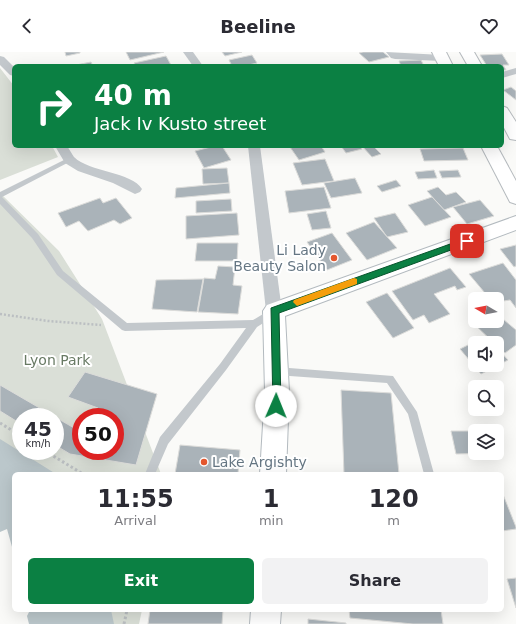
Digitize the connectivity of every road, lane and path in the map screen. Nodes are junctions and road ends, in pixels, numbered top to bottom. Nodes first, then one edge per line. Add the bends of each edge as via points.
1 (188, 52) edge
2 (391, 52) edge
3 (467, 52) edge
4 (0, 59) edge
5 (442, 59) edge
6 (197, 64) edge
7 (474, 64) edge
8 (12, 71) edge
9 (516, 71) edge
10 (504, 74) edge
11 (504, 114) edge
12 (516, 135) edge
13 (62, 148) edge
14 (254, 148) edge
15 (490, 148) edge
16 (70, 160) junction
17 (136, 189) dead end
18 (0, 195) edge
19 (516, 198) edge
20 (0, 199) edge
21 (516, 223) edge
22 (274, 311) junction
23 (0, 314) edge
24 (254, 324) junction
25 (125, 327) junction
26 (276, 371) junction
27 (0, 423) edge
28 (12, 430) edge
29 (60, 460) edge
30 (80, 472) edge
31 (151, 472) edge
32 (273, 472) edge
33 (428, 472) edge
34 (127, 612) edge
35 (266, 612) edge
36 (124, 624) edge
37 (265, 624) edge

1 - 6 street
2 - 5 street via 395,56
3 - 7 main road
4 - 8 street
9 - 10 street
11 - 12 main road
13 - 16 street
14 - 22 street
15 - 19 main road
16 - 17 street via 83,168
16 - 18 lane
20 - 25 lane via 36,236 60,273
21 - 22 main road
22 - 24 lane
22 - 26 main road
23 - 25 path
24 - 25 lane
24 - 31 lane via 164,440
26 - 32 main road
26 - 33 lane via 390,379 412,412
27 - 28 path
29 - 30 path
34 - 36 path
35 - 37 main road

